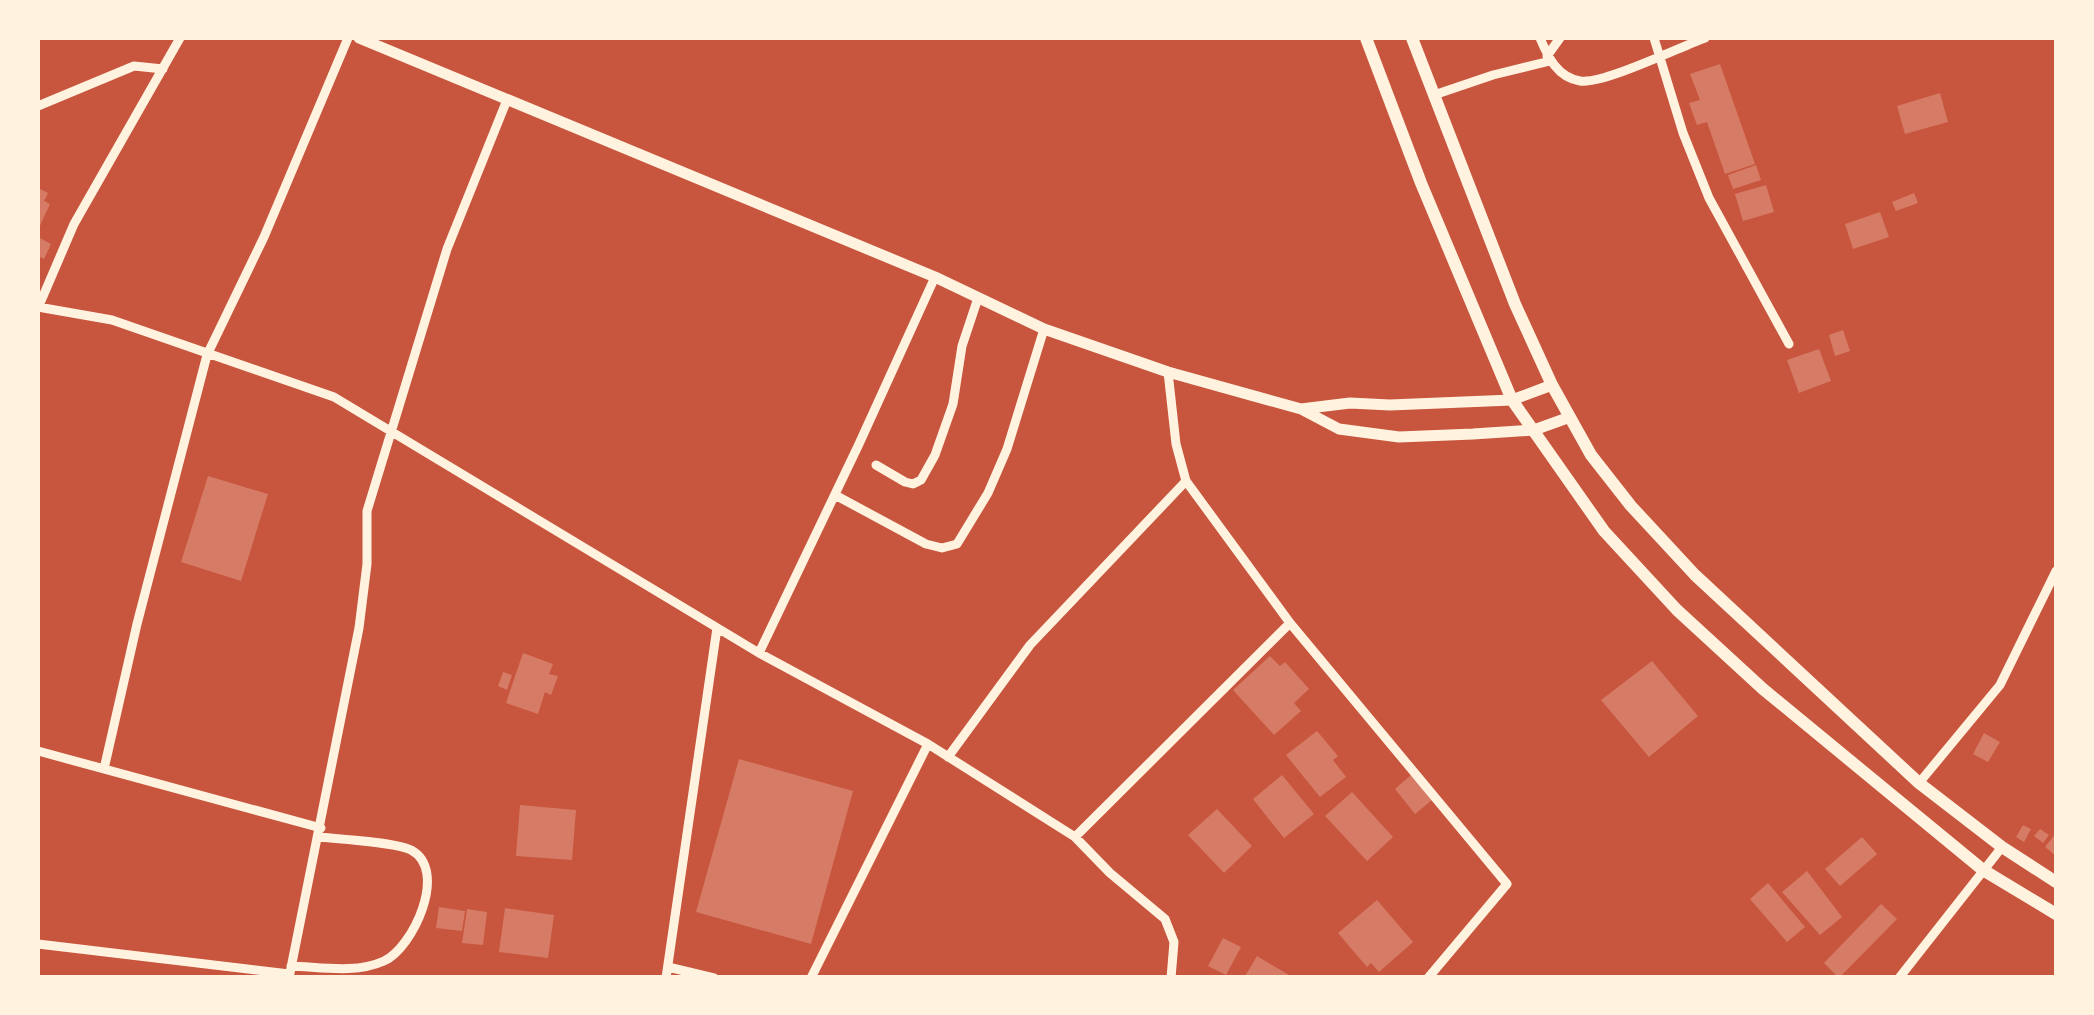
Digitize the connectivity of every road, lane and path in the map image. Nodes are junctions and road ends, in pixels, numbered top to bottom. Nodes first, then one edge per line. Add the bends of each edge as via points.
1 (180, 38) edge
2 (348, 38) edge
3 (358, 38) edge
4 (1366, 38) edge
5 (1412, 38) edge
6 (1540, 38) edge
7 (1560, 38) edge
8 (1654, 38) edge
9 (1705, 38) edge
10 (1659, 55) junction
11 (1548, 58) junction
12 (163, 70) junction
13 (1434, 95) junction
14 (507, 100) junction
15 (38, 106) edge
16 (934, 278) junction
17 (978, 298) junction
18 (38, 307) edge
19 (1044, 328) junction
20 (1790, 344) dead end
21 (207, 355) junction
22 (1168, 372) junction
23 (1552, 386) junction
24 (1512, 400) junction
25 (1300, 409) junction
26 (1570, 416) junction
27 (390, 430) junction
28 (1534, 430) junction
29 (876, 465) dead end
30 (1186, 481) junction
31 (835, 495) junction
32 (2056, 570) edge
33 (1290, 623) junction
34 (717, 628) junction
35 (758, 654) junction
36 (928, 744) junction
37 (38, 750) edge
38 (948, 757) junction
39 (104, 770) junction
40 (1919, 783) junction
41 (320, 832) junction
42 (1076, 837) junction
43 (2002, 847) junction
44 (1982, 870) junction
45 (2056, 882) edge
46 (2056, 914) edge
47 (38, 944) edge
48 (290, 972) edge
49 (667, 972) edge
50 (714, 978) edge
51 (811, 978) edge
52 (1170, 978) edge
53 (1428, 978) edge
54 (1899, 978) edge

1 - 12 street
2 - 21 street
3 - 14 street
4 - 24 main road
5 - 13 main road
6 - 11 street
7 - 11 street
8 - 10 street
9 - 10 street
10 - 11 street via 1583,82
10 - 20 street via 1709,198
11 - 13 street
12 - 15 street via 134,66
12 - 18 street via 74,224
13 - 23 main road
14 - 16 street
14 - 27 street via 447,249
16 - 17 street
16 - 31 street
17 - 19 street
17 - 29 street via 953,404 921,480 905,482
18 - 21 street via 112,320
19 - 22 street
19 - 31 street via 1007,450 957,544 926,544
21 - 27 street via 334,397
21 - 39 street
22 - 25 street
22 - 30 street
23 - 24 street
23 - 26 main road
24 - 25 street
24 - 28 main road
25 - 28 street via 1340,429 1399,437
26 - 28 street
26 - 40 main road via 1591,455 1684,564
27 - 34 street
27 - 41 street via 367,511 359,628
28 - 44 main road via 1604,531 1677,610
30 - 33 street
30 - 38 street via 1030,645
31 - 35 street
32 - 40 street via 2000,684
33 - 42 street
33 - 53 street via 1507,884
34 - 35 street
34 - 49 street
35 - 36 street
36 - 38 street
36 - 51 street
37 - 39 street
38 - 42 street
39 - 41 street
40 - 43 main road
41 - 48 street
41 - 48 street via 410,848 425,861 424,902 403,946 386,960 356,969
42 - 52 street via 1165,919 1174,942
43 - 44 street
43 - 45 main road
44 - 46 main road
44 - 54 street
47 - 48 street
49 - 50 street

